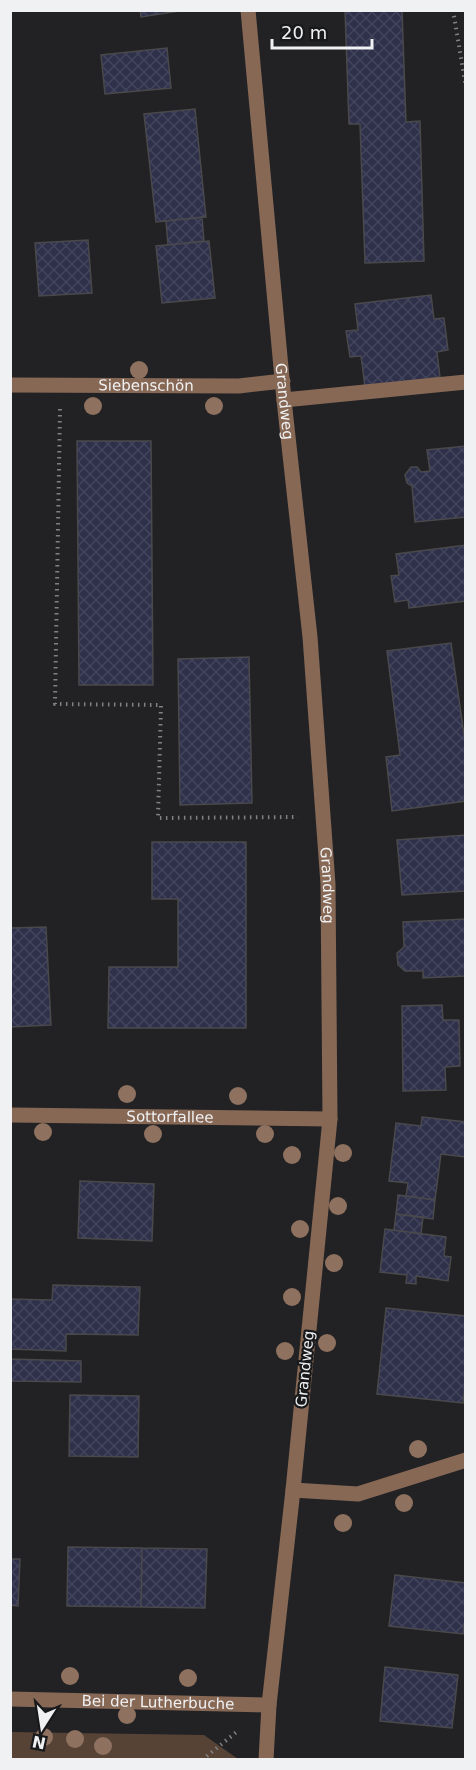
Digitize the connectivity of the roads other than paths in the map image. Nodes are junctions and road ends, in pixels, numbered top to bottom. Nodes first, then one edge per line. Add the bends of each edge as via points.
1 (248, 10) edge
2 (283, 381) junction
3 (465, 381) edge
4 (10, 385) edge
5 (284, 400) junction
6 (10, 1115) edge
7 (330, 1119) junction
8 (465, 1460) edge
9 (293, 1490) junction
10 (10, 1699) edge
11 (269, 1705) junction
12 (266, 1760) edge

1 - 2 street, Grandweg
2 - 4 street, Siebenschön via 239,386
2 - 5 street, Grandweg
3 - 5 street
5 - 7 street, Grandweg via 310,637 328,884
6 - 7 street, Sottorfallee
7 - 9 street, Grandweg
8 - 9 street via 358,1494
9 - 11 street, Grandweg
10 - 11 street, Bei der Lutherbuche
11 - 12 street, Grandweg

